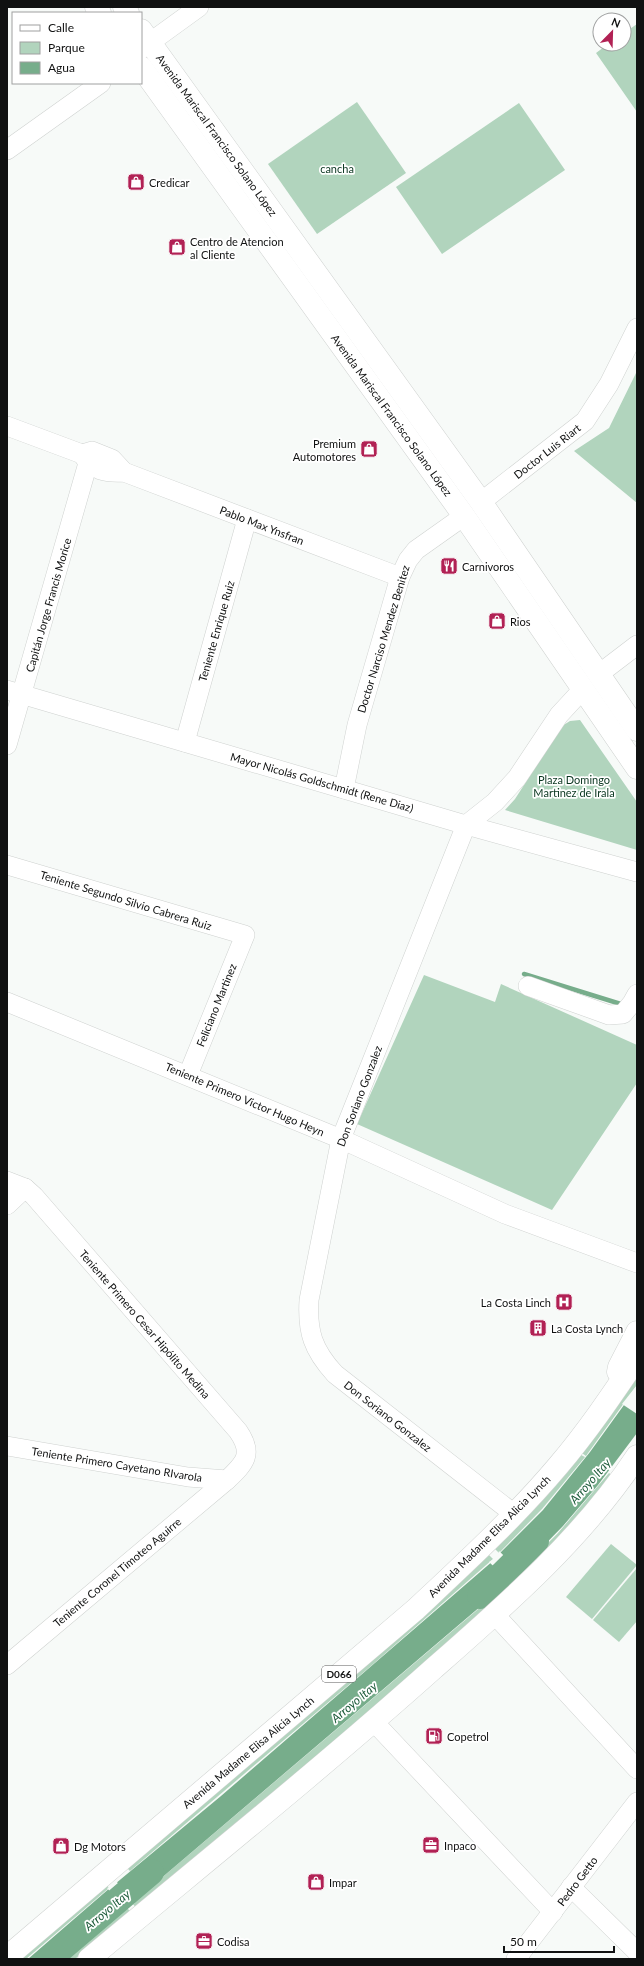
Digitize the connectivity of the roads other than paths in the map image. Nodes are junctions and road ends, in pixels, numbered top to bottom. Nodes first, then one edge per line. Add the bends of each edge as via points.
1 (199, 7) edge
2 (144, 40) edge
3 (142, 68) edge
4 (101, 84) edge
5 (7, 150) edge
6 (637, 328) edge
7 (7, 426) edge
8 (85, 459) junction
9 (481, 502) junction
10 (464, 516) junction
11 (247, 519) junction
12 (400, 577) junction
13 (637, 645) edge
14 (599, 674) junction
15 (583, 689) junction
16 (14, 692) edge
17 (637, 730) edge
18 (185, 742) junction
19 (7, 745) edge
20 (637, 768) edge
21 (344, 789) junction
22 (466, 825) junction
23 (7, 865) edge
24 (637, 872) edge
25 (245, 935) joint
26 (528, 986) dead end
27 (637, 994) edge
28 (7, 1002) edge
29 (188, 1075) junction
30 (341, 1140) junction
31 (7, 1181) edge
32 (25, 1188) junction
33 (7, 1205) edge
34 (637, 1263) edge
35 (637, 1332) edge
36 (637, 1358) edge
37 (615, 1389) junction
38 (7, 1446) edge
39 (635, 1464) edge
40 (227, 1480) junction
41 (514, 1514) junction
42 (495, 1615) junction
43 (8, 1662) edge
44 (374, 1722) junction
45 (637, 1769) edge
46 (637, 1802) edge
47 (571, 1887) junction
48 (553, 1912) junction
49 (637, 1952) edge
50 (7, 1957) edge
51 (88, 1959) edge
52 (516, 1959) edge

1 - 2 street
2 - 9 highway, Avenida Mariscal Francisco Solano López
3 - 10 highway, Avenida Mariscal Francisco Solano López
4 - 5 street
6 - 9 street, Doctor Luis Riart via 609,384 585,421
7 - 8 street
8 - 11 street, Pablo Max Ynsfran via 92,451 112,459 124,472
8 - 16 street, Capitán Jorge Francis Morice
9 - 14 highway, Avenida Mariscal Francisco Solano López
10 - 12 street, Doctor Narciso Mendez Benitez via 416,550
10 - 15 highway, Avenida Mariscal Francisco Solano López
11 - 12 street, Pablo Max Ynsfran
11 - 18 street, Teniente Enrique Ruiz
12 - 21 street, Doctor Narciso Mendez Benitez via 357,725
13 - 14 street
14 - 17 highway, Avenida Mariscal Francisco Solano López
15 - 20 highway, Avenida Mariscal Francisco Solano López
15 - 22 street, Don Soriano Gonzalez via 559,715 517,778 495,802
16 - 18 street, Mayor Nicolás Goldschmidt (Rene Diaz)
16 - 19 street, Capitán Jorge Francis Morice
18 - 21 street, Mayor Nicolás Goldschmidt (Rene Diaz)
21 - 22 street, Mayor Nicolás Goldschmidt (Rene Diaz)
22 - 24 street, Mayor Nicolás Goldschmidt (Rene Diaz)
22 - 30 street, Don Soriano Gonzalez
23 - 25 street, Teniente Segundo Silvio Cabrera Ruiz
25 - 29 street, Feliciano Martinez
26 - 27 street via 609,1015 623,1014
28 - 29 street, Teniente Primero Victor Hugo Heyn
29 - 30 street, Teniente Primero Victor Hugo Heyn
30 - 34 street, Teniente Primero Victor Hugo Heyn via 506,1214
30 - 41 street, Don Soriano Gonzalez via 309,1300 311,1338 316,1349 334,1374
31 - 32 street, Teniente Primero Cesar Hipólito Medina
32 - 33 street
32 - 40 street, Teniente Primero Cesar Hipólito Medina via 244,1440 246,1458
35 - 37 highway via 619,1367
36 - 37 highway, Avenida Madame Elisa Alicia Lynch / D066
37 - 41 highway, Avenida Madame Elisa Alicia Lynch / D066 via 558,1466
38 - 40 street, Teniente Primero Cayetano RIvarola via 188,1477
39 - 42 highway via 576,1535
40 - 43 street, Teniente Coronel Timoteo Aguirre
41 - 50 highway, Avenida Madame Elisa Alicia Lynch / D066 via 416,1609
42 - 44 highway
42 - 45 street
44 - 48 street
44 - 51 highway
46 - 47 street, Pedro Getto
47 - 48 street, Pedro Getto
47 - 49 street
48 - 52 street, Pedro Getto

